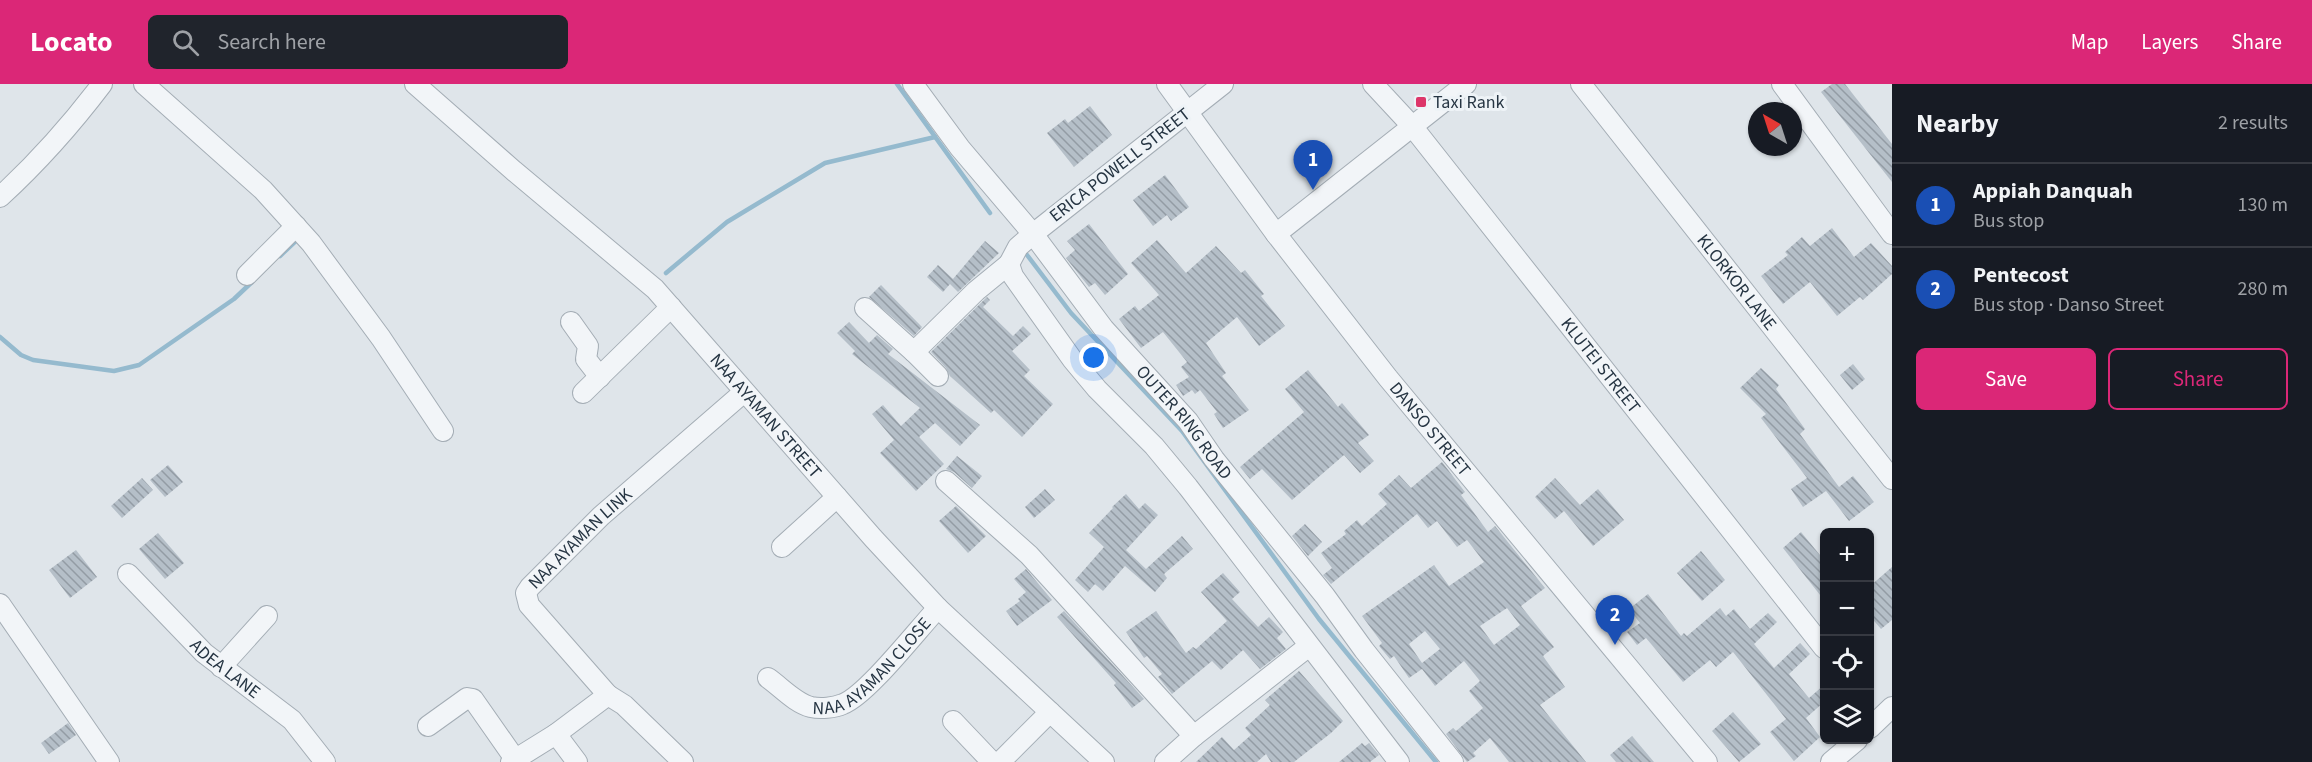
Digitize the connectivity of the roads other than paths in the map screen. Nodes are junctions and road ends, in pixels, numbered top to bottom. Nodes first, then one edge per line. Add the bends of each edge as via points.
1 (102, 84) edge
2 (144, 84) edge
3 (415, 84) edge
4 (913, 84) edge
5 (1167, 84) edge
6 (1223, 84) edge
7 (1374, 84) edge
8 (1466, 84) edge
9 (1581, 84) edge
10 (1790, 87) edge
11 (1188, 112) junction
12 (1412, 126) junction
13 (0, 197) edge
14 (303, 234) junction
15 (1033, 234) junction
16 (1276, 234) junction
17 (1892, 234) edge
18 (1014, 256) junction
19 (247, 275) dead end
20 (671, 307) junction
21 (865, 308) dead end
22 (571, 322) dead end
23 (914, 352) junction
24 (938, 376) dead end
25 (600, 377) junction
26 (744, 392) junction
27 (584, 393) dead end
28 (443, 431) dead end
29 (1892, 479) edge
30 (946, 481) dead end
31 (837, 497) junction
32 (782, 547) dead end
33 (128, 574) dead end
34 (0, 604) edge
35 (938, 608) junction
36 (267, 616) dead end
37 (1820, 643) edge
38 (1309, 646) junction
39 (221, 667) junction
40 (768, 678) dead end
41 (608, 695) junction
42 (1050, 712) junction
43 (953, 721) dead end
44 (428, 726) dead end
45 (556, 734) junction
46 (1194, 736) junction
47 (1852, 744) edge
48 (513, 760) edge
49 (109, 762) edge
50 (325, 762) edge
51 (577, 762) edge
52 (683, 762) edge
53 (992, 762) edge
54 (1000, 762) edge
55 (1104, 762) edge
56 (1165, 762) edge
57 (1399, 762) edge
58 (1453, 762) edge
59 (1707, 762) edge
60 (1832, 762) edge

1 - 13 street via 46,153
2 - 14 street via 263,190
3 - 20 street, NAA AYAMAN STREET via 644,279
4 - 15 street, OUTER RING ROAD
5 - 11 street, DANSO STREET
6 - 11 street, ERICA POWELL STREET
7 - 12 street, KLUTEI STREET
8 - 12 street
9 - 29 street, KLORKOR LANE
10 - 17 street
11 - 15 street, ERICA POWELL STREET
11 - 16 street, DANSO STREET
12 - 16 street
12 - 37 street, KLUTEI STREET
14 - 19 street
14 - 28 street via 381,338
15 - 18 street, ERICA POWELL STREET
15 - 58 street, OUTER RING ROAD via 1104,329 1188,421
16 - 59 street, DANSO STREET via 1449,453
18 - 23 street, ERICA POWELL STREET
18 - 38 street via 1013,276 1072,359 1188,487
20 - 25 street
20 - 26 street, NAA AYAMAN STREET
21 - 23 street
22 - 25 street via 588,346 586,359
23 - 24 street
25 - 27 street
26 - 31 street, NAA AYAMAN STREET
26 - 41 street, NAA AYAMAN LINK via 601,516 526,593 529,605
30 - 46 street via 1029,555
31 - 32 street
31 - 35 street, NAA AYAMAN STREET
33 - 39 street, ADEA LANE
34 - 49 street
35 - 40 street, NAA AYAMAN CLOSE via 886,666 844,704 812,707
35 - 42 street, NAA AYAMAN STREET
36 - 39 street
38 - 46 street
38 - 57 street
39 - 50 street, ADEA LANE via 292,720
41 - 45 street
41 - 52 street via 624,705
42 - 54 street
42 - 55 street, NAA AYAMAN STREET
43 - 53 street
44 - 48 street via 467,698 473,699
45 - 48 street
45 - 51 street
46 - 56 street
47 - 60 street

